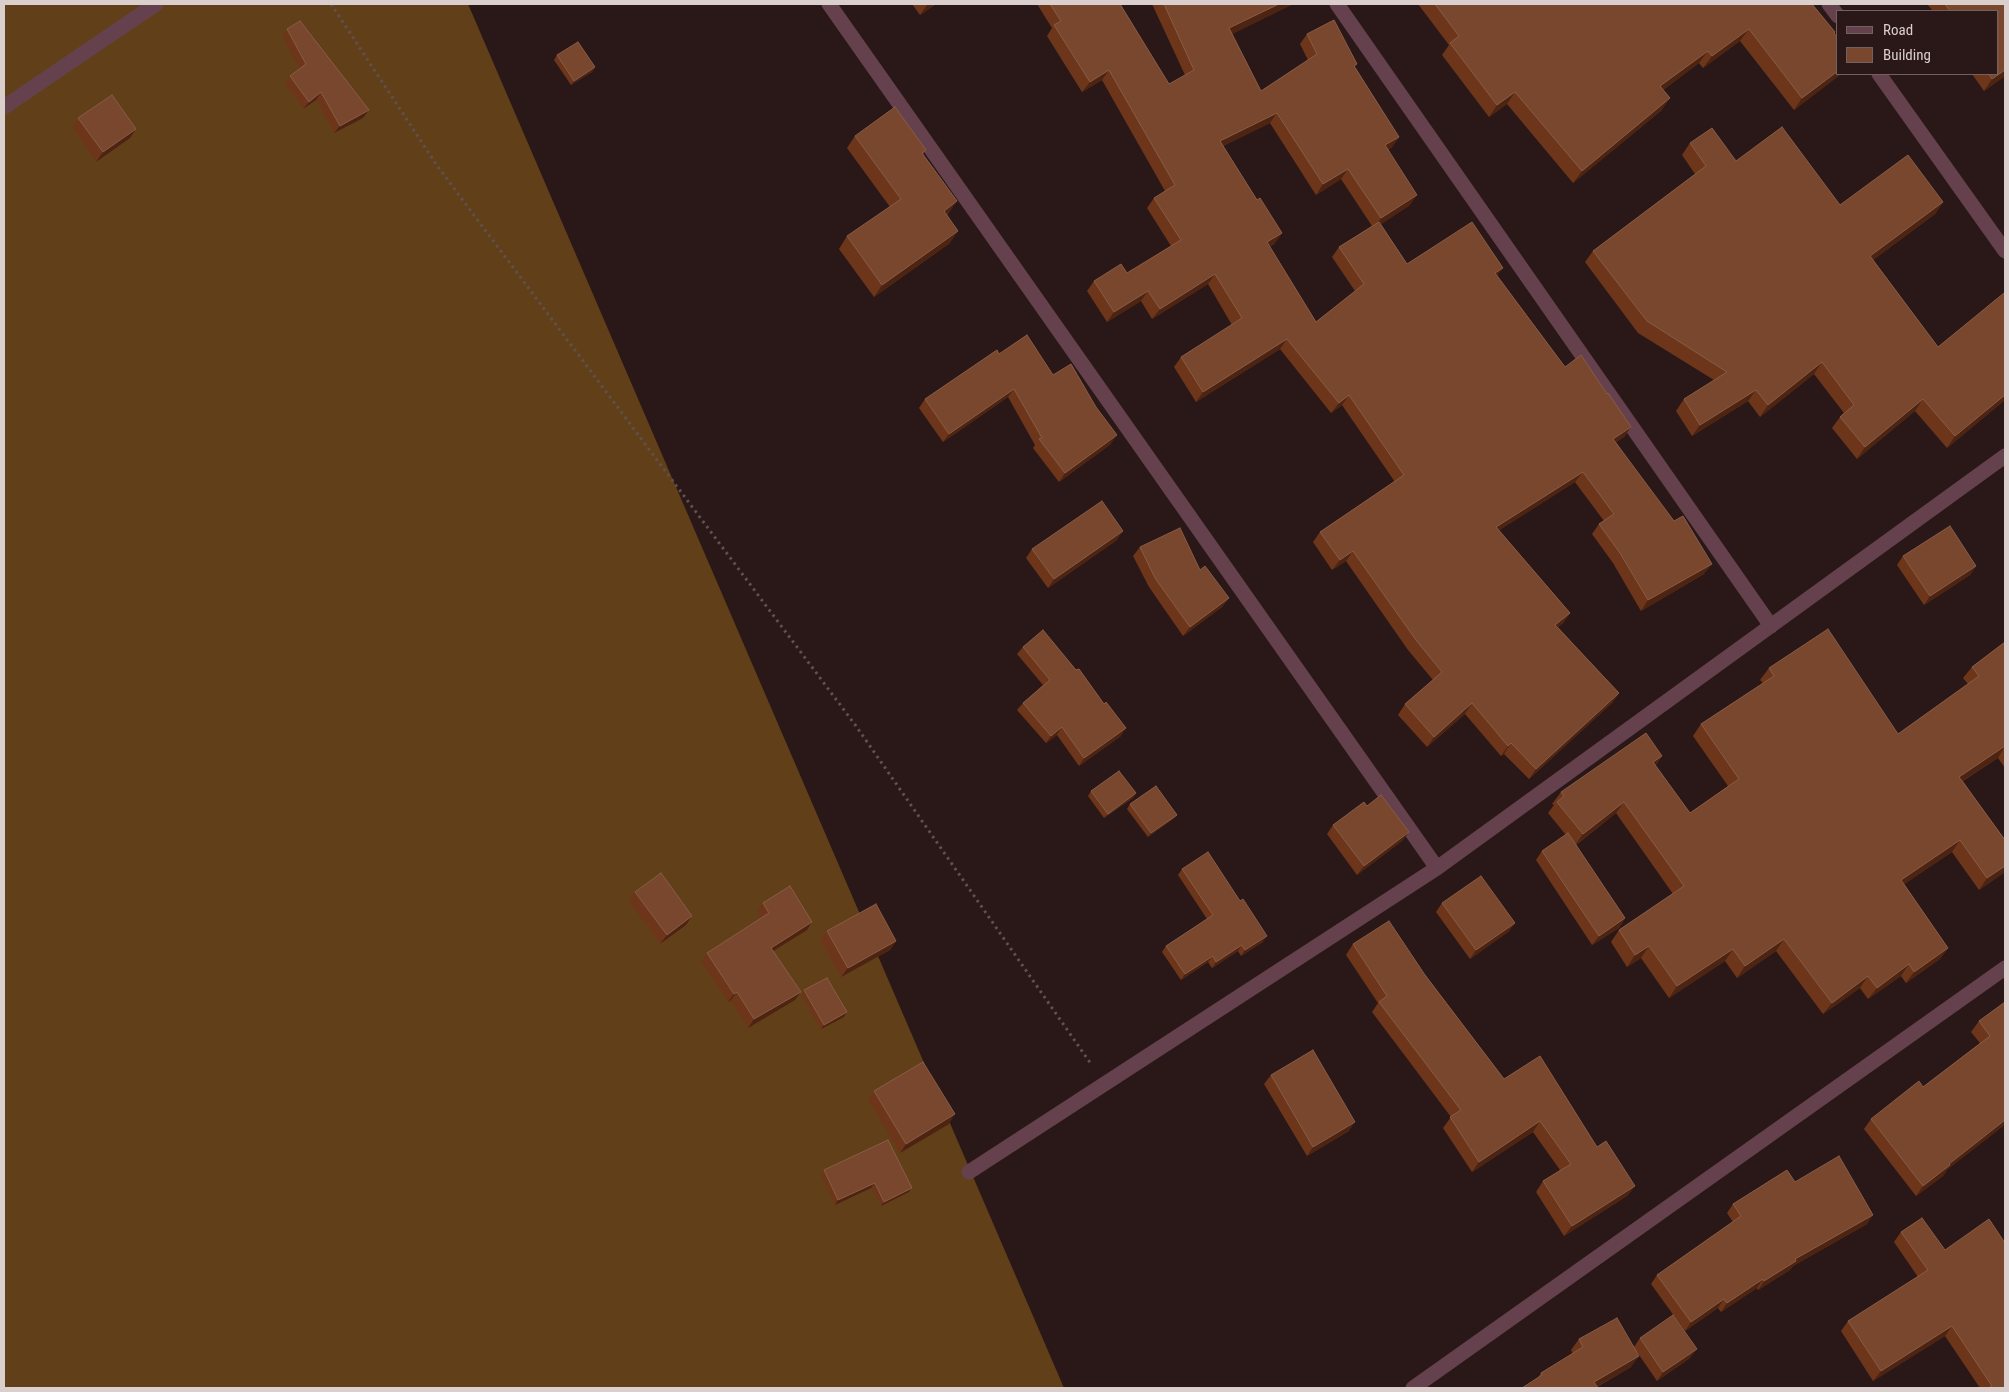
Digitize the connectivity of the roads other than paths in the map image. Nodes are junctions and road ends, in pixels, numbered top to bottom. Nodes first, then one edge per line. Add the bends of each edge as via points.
1 (156, 4) edge
2 (829, 4) edge
3 (1337, 4) edge
4 (1880, 75) edge
5 (4, 107) edge
6 (2005, 251) edge
7 (2005, 456) edge
8 (1771, 626) junction
9 (1437, 868) junction
10 (2005, 968) edge
11 (969, 1172) dead end
12 (1412, 1388) edge

1 - 5 street
2 - 9 street
3 - 8 street
4 - 6 street
7 - 8 street
8 - 9 street
9 - 11 street
10 - 12 street

